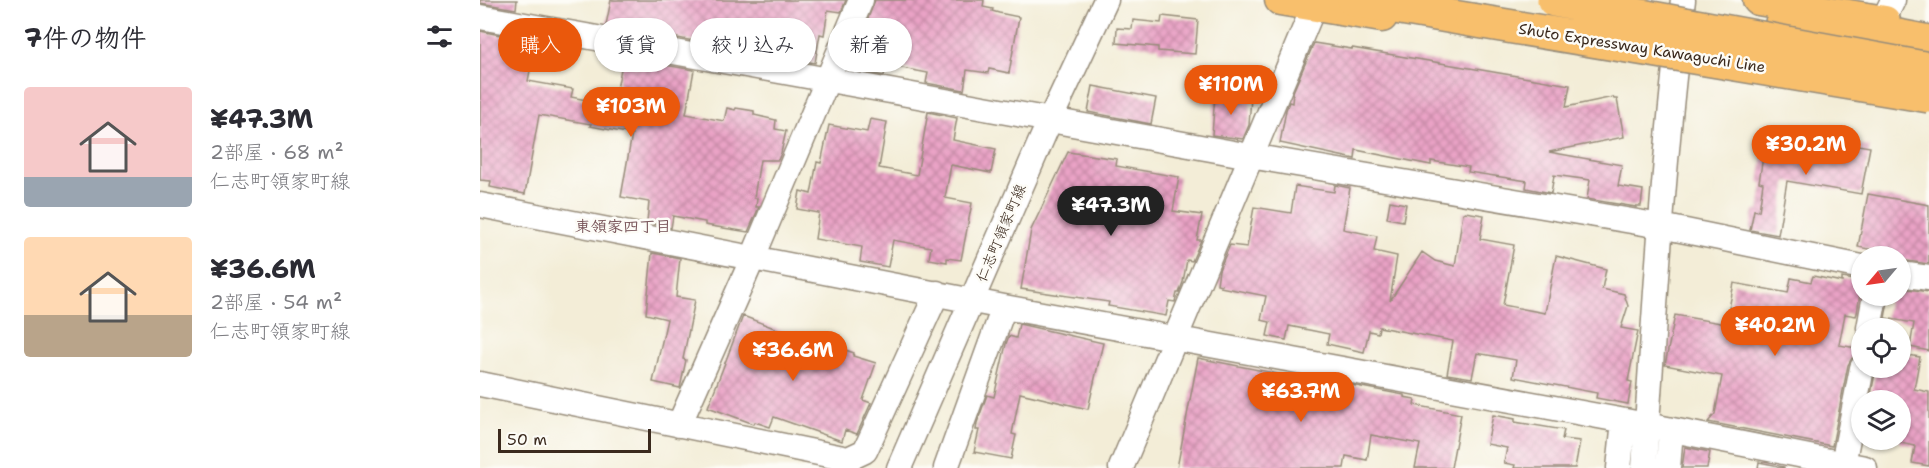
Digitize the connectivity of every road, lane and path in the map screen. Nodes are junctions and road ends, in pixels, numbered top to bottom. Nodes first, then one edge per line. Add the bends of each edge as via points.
1 (861, 0) edge
2 (1106, 0) edge
3 (1280, 0) edge
4 (1354, 0) edge
5 (1404, 0) edge
6 (1554, 0) edge
7 (1666, 0) edge
8 (1683, 0) edge
9 (1758, 0) edge
10 (1314, 6) junction
11 (1888, 10) edge
12 (480, 17) edge
13 (1471, 20) junction
14 (1782, 23) junction
15 (1929, 29) edge
16 (1929, 42) edge
17 (1929, 56) edge
18 (1675, 66) junction
19 (1929, 69) edge
20 (828, 80) junction
21 (1929, 96) edge
22 (1929, 111) edge
23 (1050, 120) junction
24 (1250, 156) junction
25 (480, 205) edge
26 (1661, 226) junction
27 (753, 257) junction
28 (1851, 265) edge
29 (1911, 276) edge
30 (1929, 278) edge
31 (937, 293) junction
32 (972, 300) junction
33 (1004, 307) junction
34 (1174, 338) junction
35 (1861, 378) edge
36 (480, 384) edge
37 (1635, 423) junction
38 (679, 425) junction
39 (1671, 430) junction
40 (1854, 466) edge
41 (899, 468) edge
42 (946, 468) edge
43 (1120, 468) edge
44 (1619, 468) edge
45 (1644, 468) edge
46 (1668, 468) edge

1 - 20 street
2 - 23 street, 仁志町領家町線
3 - 10 main road
4 - 13 highway, Shuto Expressway Kawaguchi Line
5 - 13 highway
6 - 19 highway, bridge
7 - 14 highway
8 - 18 street
9 - 11 main road
10 - 18 main road
10 - 24 street
11 - 15 main road
12 - 20 street
13 - 21 highway, Shuto Expressway Kawaguchi Line, bridge
14 - 16 highway
14 - 17 highway
18 - 22 main road
18 - 26 street
20 - 23 street
20 - 27 street
23 - 24 street
23 - 32 street, 仁志町領家町線
24 - 26 street
24 - 34 street
25 - 27 street
26 - 28 street
26 - 37 street
27 - 31 street
27 - 38 street
29 - 30 street
31 - 32 street
31 - 38 street via 865,450 848,459
32 - 33 street
32 - 41 street, 仁志町領家町線
33 - 34 street
33 - 42 street
34 - 37 street
34 - 43 street
35 - 40 street
36 - 38 street
37 - 39 street
37 - 44 street
37 - 45 street
39 - 40 street
39 - 46 street

